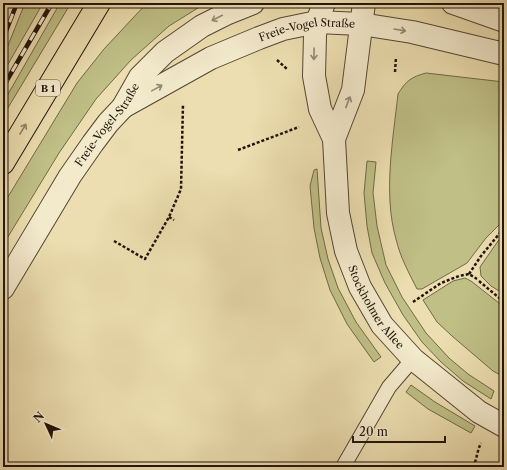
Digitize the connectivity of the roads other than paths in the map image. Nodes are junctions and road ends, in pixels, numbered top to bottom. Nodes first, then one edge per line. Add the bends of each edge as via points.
1 (99, 3) edge
2 (253, 3) edge
3 (453, 3) edge
4 (320, 13) edge
5 (362, 14) edge
6 (504, 21) edge
7 (504, 54) edge
8 (123, 107) junction
9 (334, 139) junction
10 (3, 163) edge
11 (3, 288) edge
12 (413, 359) junction
13 (504, 426) edge
14 (343, 467) edge

10 -> 1 highway, B 1
2 -> 8 street, Freie-Vogel-Straße via 202,26 165,52 140,77
3 - 6 street
4 - 5 street, Freie-Vogel Straße
8 -> 4 street, Freie-Vogel Straße via 211,58
4 -> 9 street, Stockholmer Allee via 315,35 314,76 320,109
5 -> 7 street, Freie-Vogel Straße via 412,32
9 -> 5 street, Stockholmer Allee via 353,90
8 - 11 street, Freie-Vogel-Straße via 93,142 70,176
9 - 12 street, Stockholmer Allee via 338,213 346,251 360,287 382,325
12 - 13 street, Stockholmer Allee via 479,412
12 - 14 lane via 389,387

